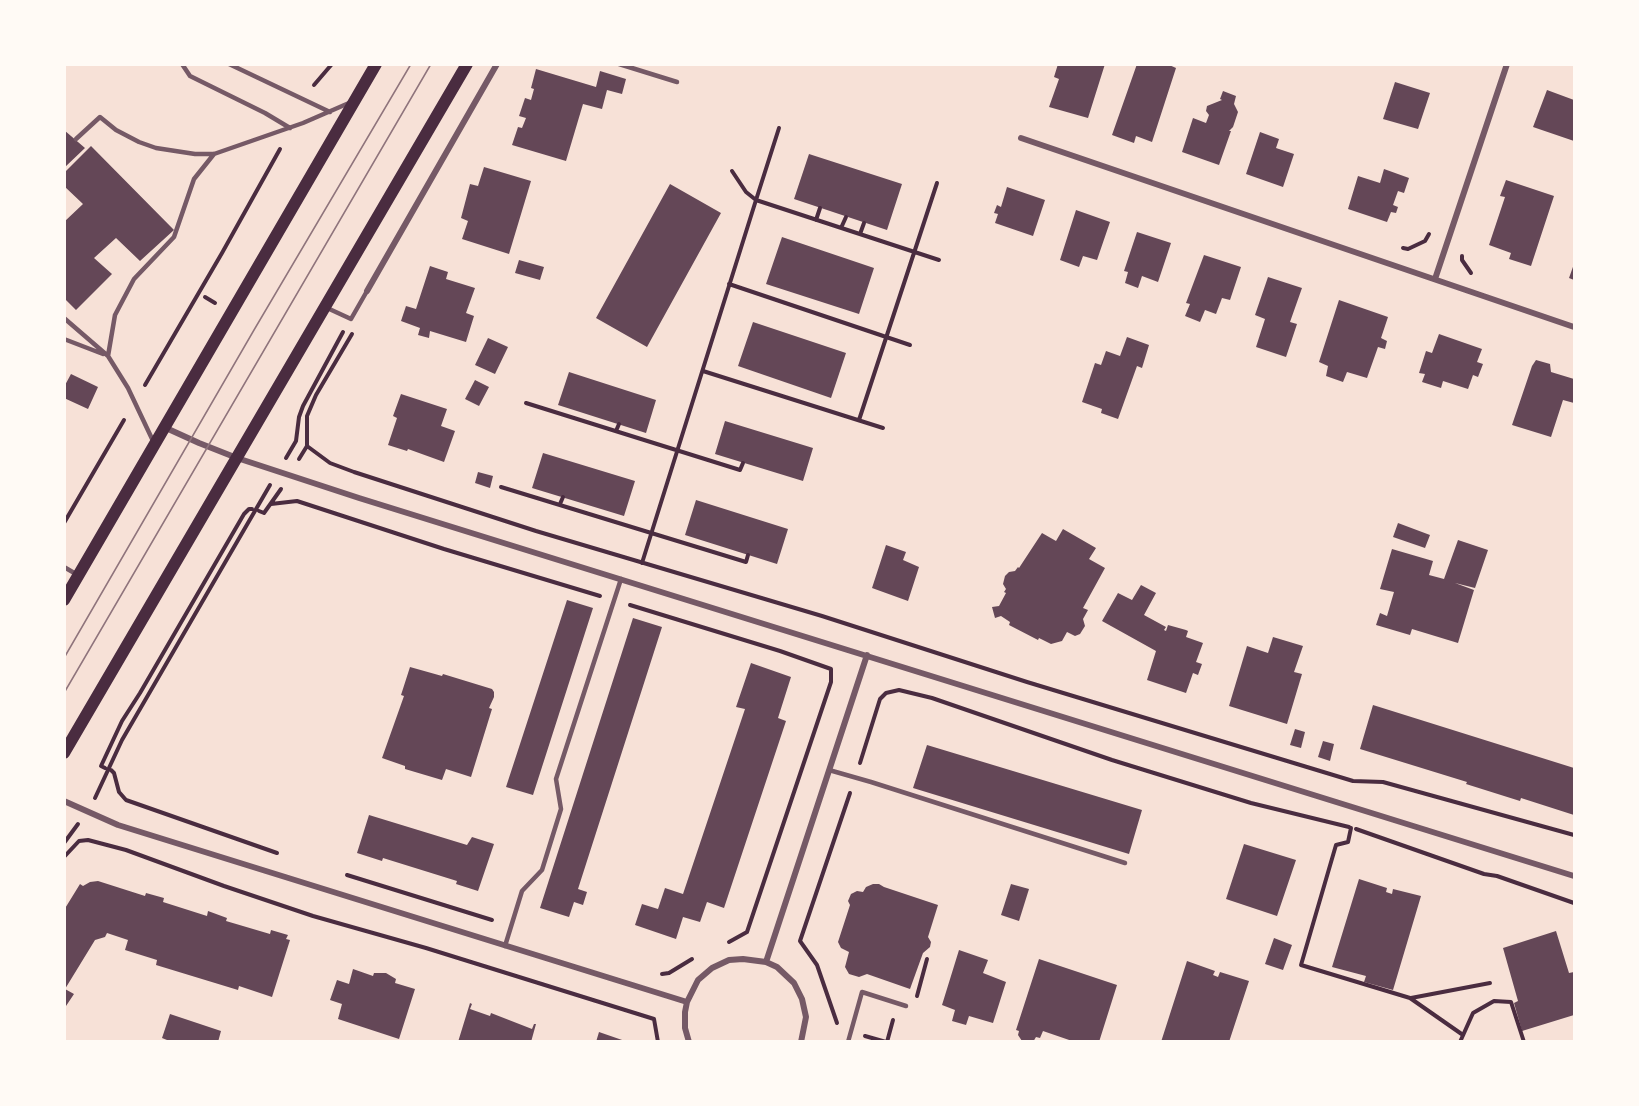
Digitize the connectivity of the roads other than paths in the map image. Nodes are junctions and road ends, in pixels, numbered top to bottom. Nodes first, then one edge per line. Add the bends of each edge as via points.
1 (183, 64) edge
2 (229, 64) edge
3 (376, 64) edge
4 (466, 64) edge
5 (497, 64) edge
6 (619, 64) edge
7 (1507, 64) edge
8 (677, 82) dead end
9 (356, 99) junction
10 (331, 112) junction
11 (290, 128) junction
12 (1021, 138) dead end
13 (76, 139) dead end
14 (214, 154) junction
15 (1435, 279) junction
16 (367, 291) joint
17 (325, 307) junction
18 (64, 318) edge
19 (1575, 327) edge
20 (64, 339) edge
21 (108, 356) junction
22 (165, 428) junction
23 (156, 446) junction
24 (237, 458) junction
25 (64, 567) edge
26 (79, 576) junction
27 (621, 579) junction
28 (64, 600) edge
29 (867, 655) junction
30 (64, 753) edge
31 (829, 770) junction
32 (64, 801) edge
33 (1125, 863) dead end
34 (1575, 876) edge
35 (505, 946) junction
36 (766, 962) junction
37 (687, 1002) junction
38 (906, 1006) dead end
39 (689, 1041) edge
40 (802, 1041) edge
41 (848, 1041) edge

1 - 11 lane via 190,76
2 - 10 lane
3 - 9 main road
4 - 17 main road
5 - 16 street
6 - 8 lane
7 - 15 street
9 - 10 lane
9 - 22 main road
10 - 11 lane
11 - 14 lane
12 - 15 street
13 - 14 lane via 100,117 116,130 156,148
14 - 21 lane via 194,179 174,237 134,279 115,315
15 - 19 street
16 - 17 lane via 351,319
17 - 24 main road
18 - 21 lane
20 - 21 lane
21 - 23 lane
22 - 23 main road
22 - 24 street
23 - 26 main road
24 - 27 street
24 - 30 main road
25 - 26 lane
26 - 28 main road
27 - 29 street
27 - 35 lane via 556,779 561,809 542,870 522,891
29 - 31 street
29 - 34 street
31 - 33 lane
31 - 36 street
32 - 35 street via 118,825
35 - 37 street
36 - 37 street via 743,958 712,968 698,980
36 - 40 street via 794,983 802,999 806,1017
37 - 39 street via 685,1028
38 - 41 lane via 862,992

